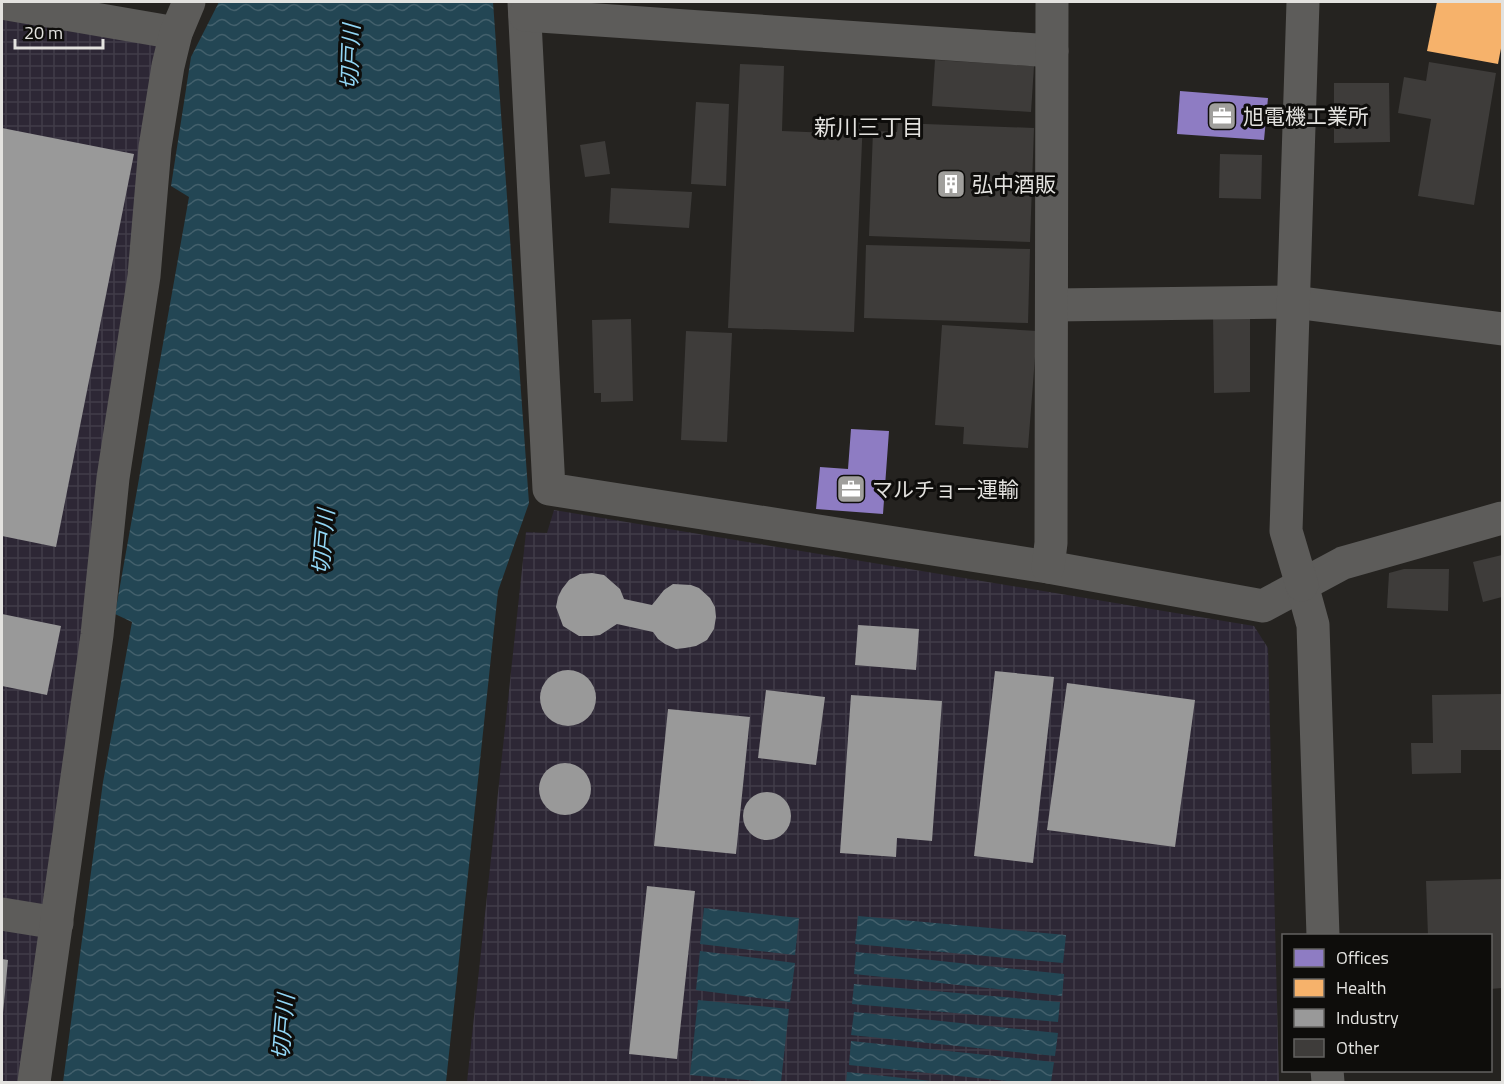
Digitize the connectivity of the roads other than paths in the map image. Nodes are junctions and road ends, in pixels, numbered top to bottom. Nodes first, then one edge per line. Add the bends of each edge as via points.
1 (189, 2) edge
2 (1052, 2) edge
3 (1303, 2) edge
4 (2, 3) edge
5 (524, 8) edge
6 (176, 33) junction
7 (1052, 51) junction
8 (1294, 302) junction
9 (1053, 305) junction
10 (1503, 329) edge
11 (1503, 518) edge
12 (1048, 567) junction
13 (1302, 585) junction
14 (2, 914) edge
15 (57, 923) junction
16 (1323, 934) edge
17 (34, 1083) edge

1 - 6 street
2 - 7 street
3 - 8 street
4 - 6 street
5 - 7 street
5 - 12 street via 549,489
6 - 15 street via 155,147 144,276 113,478 97,635
7 - 9 street
8 - 9 street
8 - 10 street
8 - 13 street via 1286,531
9 - 12 street
11 - 13 street via 1343,563
12 - 13 street via 1263,606
13 - 16 street via 1313,625
14 - 15 street
15 - 17 street

